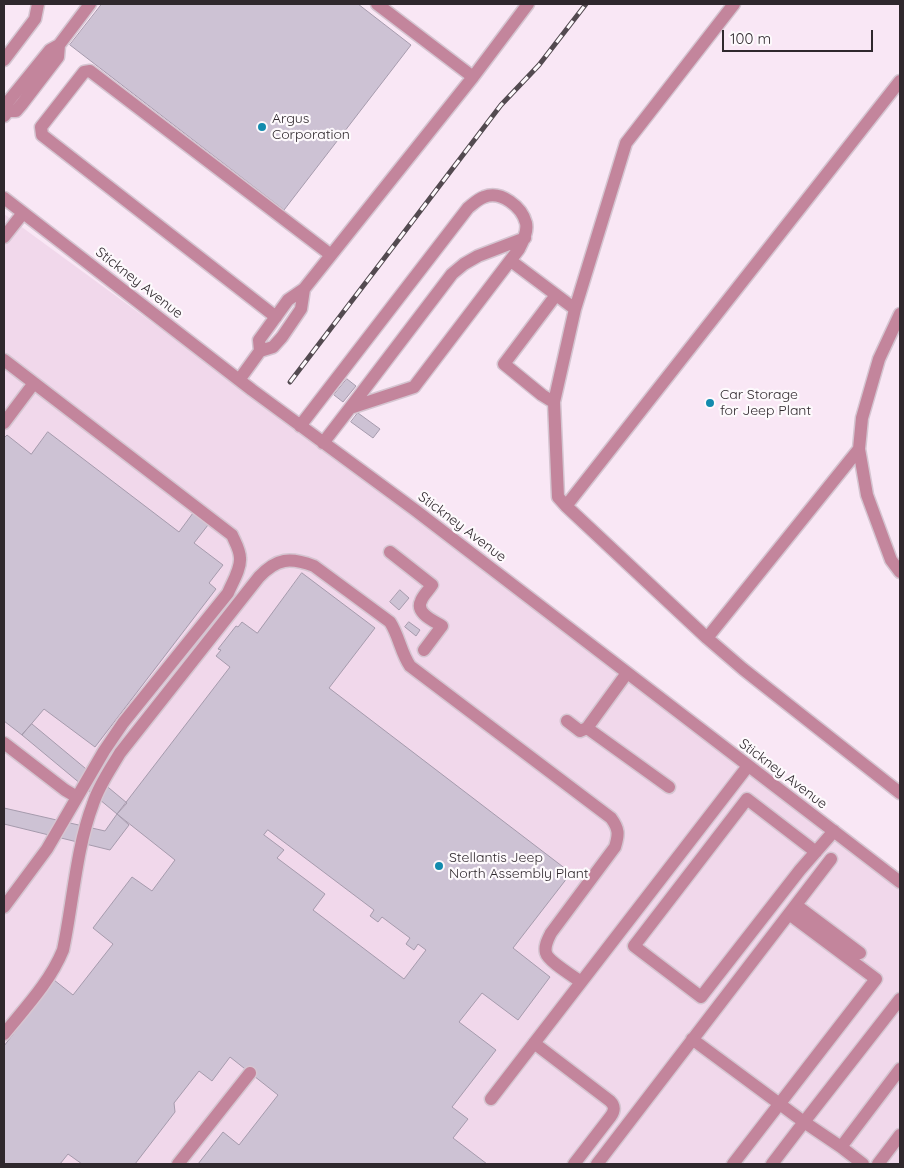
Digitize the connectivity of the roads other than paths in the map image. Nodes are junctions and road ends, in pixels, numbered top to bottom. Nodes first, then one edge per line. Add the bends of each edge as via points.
1 (38, 4) edge
2 (90, 4) edge
3 (377, 4) edge
4 (528, 4) edge
5 (734, 4) edge
6 (4, 60) edge
7 (473, 77) junction
8 (900, 81) edge
9 (6, 114) edge
10 (4, 198) edge
11 (23, 213) junction
12 (4, 237) edge
13 (525, 238) junction
14 (331, 255) junction
15 (511, 261) junction
16 (304, 289) junction
17 (556, 295) junction
18 (575, 308) junction
19 (900, 314) edge
20 (276, 317) junction
21 (260, 351) junction
22 (4, 360) edge
23 (239, 380) junction
24 (34, 383) junction
25 (554, 402) junction
26 (350, 408) junction
27 (4, 422) edge
28 (300, 426) junction
29 (323, 443) junction
30 (859, 449) junction
31 (566, 506) junction
32 (390, 552) dead end
33 (900, 572) edge
34 (707, 638) junction
35 (424, 650) dead end
36 (627, 673) junction
37 (567, 721) dead end
38 (587, 728) junction
39 (4, 743) edge
40 (748, 766) junction
41 (670, 787) dead end
42 (900, 793) edge
43 (77, 797) junction
44 (834, 831) junction
45 (816, 852) junction
46 (832, 859) dead end
47 (900, 882) edge
48 (4, 907) edge
49 (792, 910) junction
50 (860, 953) dead end
51 (581, 982) junction
52 (900, 999) edge
53 (4, 1034) edge
54 (692, 1039) junction
55 (534, 1043) junction
56 (900, 1069) edge
57 (250, 1073) dead end
58 (491, 1099) dead end
59 (780, 1104) junction
60 (804, 1122) junction
61 (900, 1135) edge
62 (841, 1147) junction
63 (178, 1164) edge
64 (574, 1164) edge
65 (596, 1164) edge
66 (733, 1164) edge
67 (772, 1164) edge
68 (863, 1164) edge
69 (878, 1164) edge

1 - 6 street via 35,19
2 - 9 street via 59,44 58,57 40,81 16,111
3 - 7 street
4 - 7 street
5 - 18 street via 626,144
7 - 14 street
8 - 31 street
10 - 11 street, Stickney Avenue
11 - 12 street
11 - 23 street, Stickney Avenue
13 - 15 street
13 - 26 street via 478,256 452,274
13 - 28 street via 526,224 521,211 511,202 495,195 476,201
14 - 16 street
14 - 20 street via 90,71 84,72 41,127 42,135
15 - 17 street
15 - 26 street via 414,388
16 - 20 street via 288,300
16 - 21 street via 300,309 282,337 274,347
17 - 18 street
17 - 25 street via 504,364
18 - 25 street
19 - 30 street via 879,359 862,418
20 - 21 street via 259,340
21 - 23 street
22 - 24 street
23 - 28 street, Stickney Avenue
24 - 27 street
24 - 43 street via 232,535 240,559 228,593 123,723
25 - 31 street via 558,497
26 - 29 street
28 - 29 street, Stickney Avenue
29 - 36 street, Stickney Avenue
30 - 33 street via 867,495 891,560
30 - 34 street
31 - 34 street
32 - 35 street via 432,585 420,606 425,615 442,626
34 - 42 street
36 - 38 street
36 - 40 street, Stickney Avenue
37 - 38 street via 580,731
38 - 41 street
39 - 43 street
40 - 44 street, Stickney Avenue
40 - 51 street
43 - 48 street via 47,849
44 - 45 street
44 - 47 street, Stickney Avenue
45 - 45 street via 701,997 634,946 747,799
46 - 49 street
49 - 50 street
49 - 54 street
49 - 59 street via 876,979
51 - 53 street via 550,959 546,942 615,847 617,826 611,818 410,666 390,622 314,566 290,560 268,567 259,576 120,753 104,778 79,855 64,950 44,984
51 - 55 street
52 - 60 street
54 - 59 street
54 - 65 street
55 - 58 street
55 - 64 street via 610,1101 614,1108
56 - 62 street
57 - 63 street
59 - 60 street
59 - 66 street
60 - 62 street
60 - 67 street
61 - 69 street
62 - 68 street

